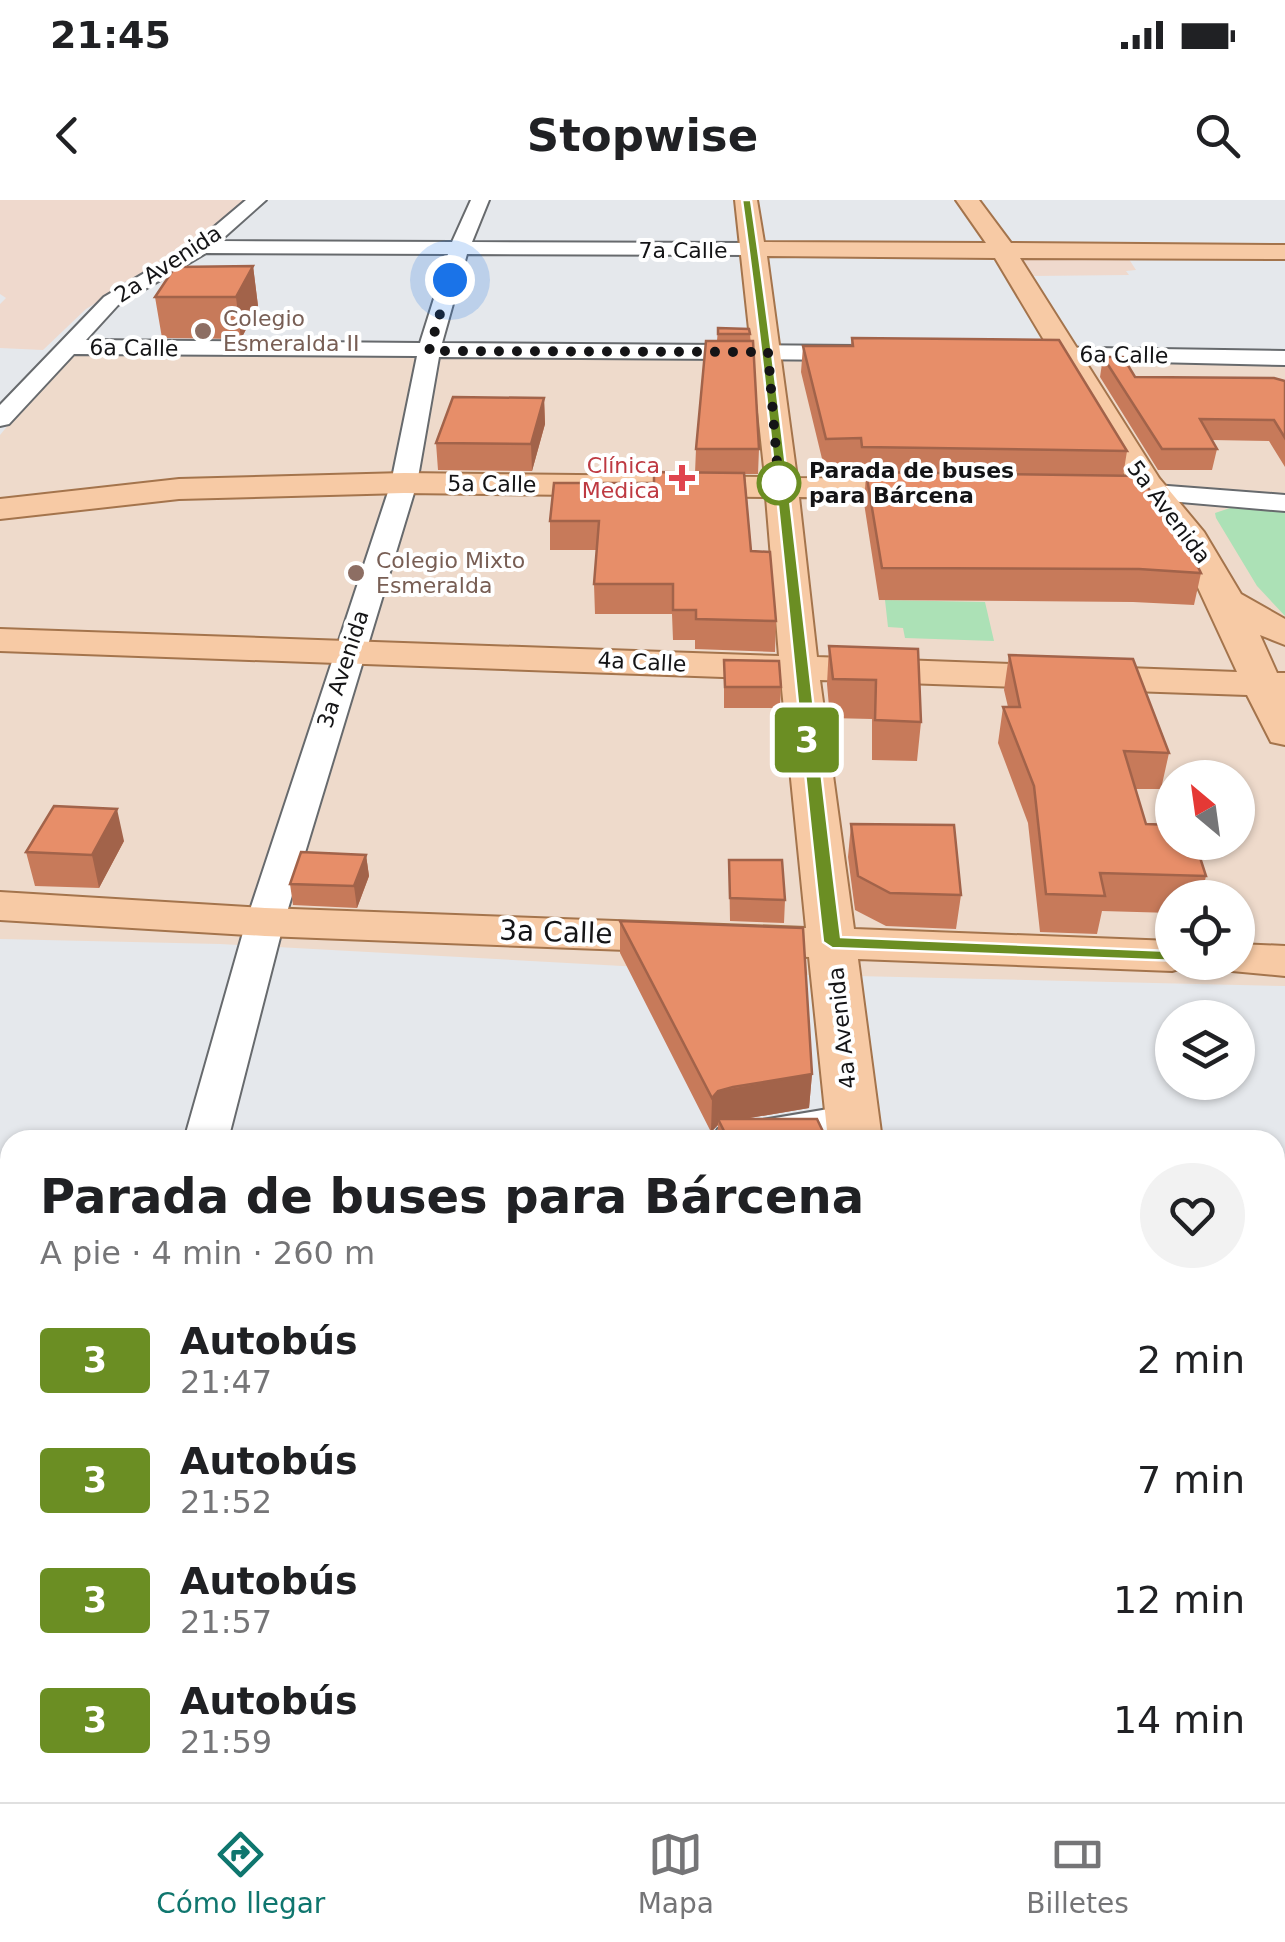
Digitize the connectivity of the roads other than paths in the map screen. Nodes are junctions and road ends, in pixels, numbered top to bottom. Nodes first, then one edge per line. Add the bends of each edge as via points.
1 (257, 200) edge
2 (480, 200) edge
3 (746, 200) edge
4 (967, 200) edge
5 (202, 247) junction
6 (1002, 248) junction
7 (459, 249) junction
8 (754, 249) junction
9 (1285, 252) edge
10 (63, 347) junction
11 (429, 351) junction
12 (768, 352) junction
13 (871, 353) edge
14 (1007, 354) edge
15 (1065, 354) junction
16 (1285, 358) edge
17 (0, 419) edge
18 (404, 483) junction
19 (779, 488) junction
20 (961, 490) edge
21 (1115, 492) edge
22 (1155, 493) junction
23 (1285, 503) edge
24 (0, 509) edge
25 (1226, 601) junction
26 (1285, 634) edge
27 (0, 640) edge
28 (348, 649) junction
29 (799, 670) junction
30 (1273, 684) edge
31 (1285, 733) edge
32 (0, 906) edge
33 (265, 922) junction
34 (832, 942) junction
35 (1155, 955) edge
36 (1255, 960) edge
37 (1285, 961) edge
38 (209, 1130) edge
39 (854, 1130) edge

1 - 5 street, 2a Avenida
2 - 7 street, 3a Avenida
3 - 8 main road, 4a Avenida
4 - 6 main road, 5a Avenida
5 - 7 street, 7a Calle
5 - 10 street, 2a Avenida via 110,301
6 - 8 main road, 7a Calle
6 - 9 main road, 7a Calle
6 - 15 main road, 5a Avenida
7 - 8 street, 7a Calle
7 - 11 street, 3a Avenida
8 - 12 main road, 4a Avenida
10 - 11 street, 6a Calle
10 - 17 street, 2a Avenida
11 - 12 street, 6a Calle
11 - 18 street, 3a Avenida
12 - 13 street, 6a Calle
12 - 19 main road, 4a Avenida
14 - 15 street, 6a Calle
15 - 16 street, 6a Calle
15 - 22 main road, 5a Avenida
18 - 19 main road, 5a Calle
18 - 24 main road, 5a Calle via 179,489
18 - 28 street, 3a Avenida
19 - 20 main road, 5a Calle
19 - 29 main road, 4a Avenida
21 - 22 main road
22 - 23 street
22 - 25 main road, 5a Avenida
25 - 26 main road
25 - 30 main road, 5a Avenida
27 - 28 main road, 4a Calle
28 - 29 main road, 4a Calle
28 - 33 street, 3a Avenida
29 - 30 main road, 4a Calle
29 - 34 main road, 4a Avenida
30 - 31 main road, 5a Avenida
32 - 33 main road, 3a Calle
33 - 34 main road, 3a Calle
33 - 38 street, 3a Avenida
34 - 35 main road, 3a Calle
34 - 39 main road, 4a Avenida
36 - 37 main road

